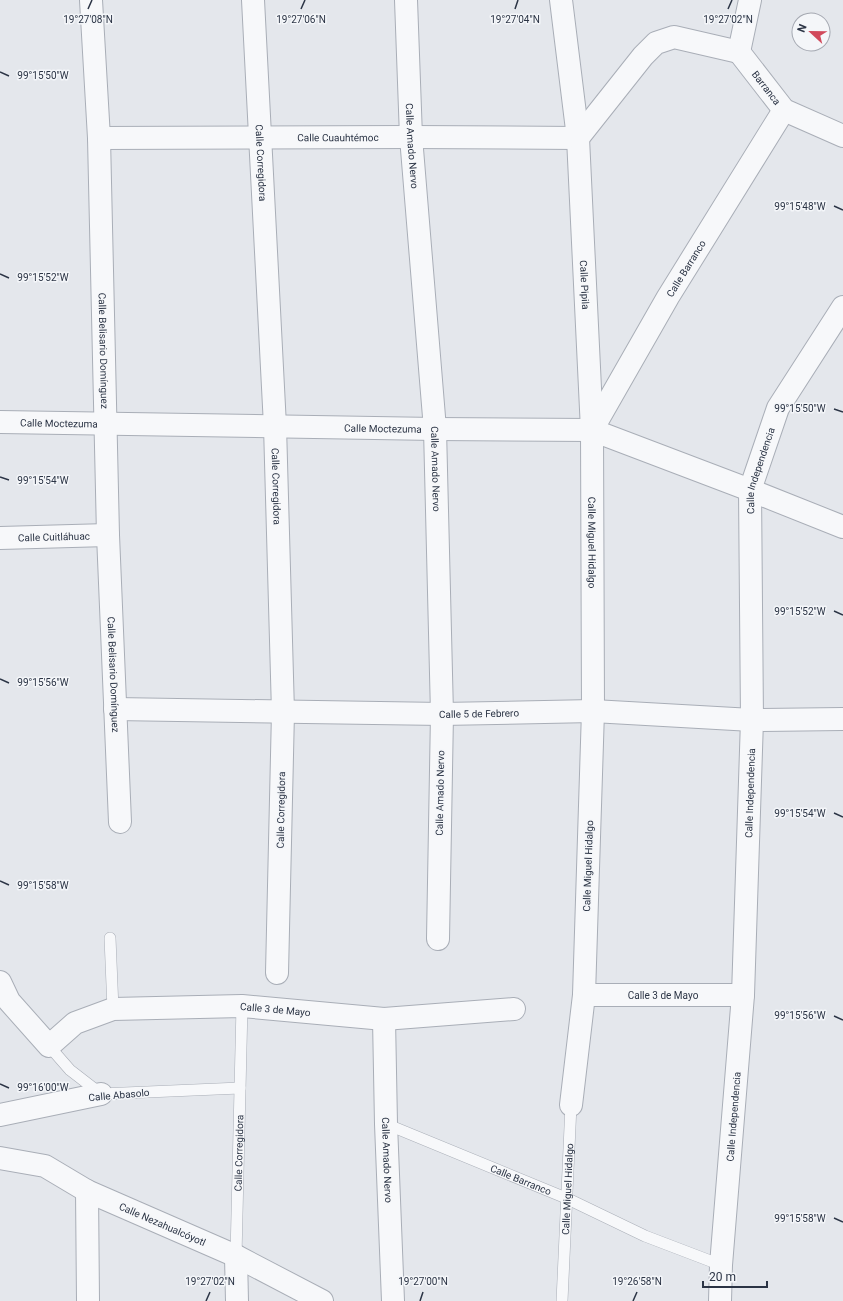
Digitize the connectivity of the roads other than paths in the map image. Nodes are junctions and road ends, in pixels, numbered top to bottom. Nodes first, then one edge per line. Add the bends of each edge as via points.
1 (91, 0) edge
2 (253, 0) edge
3 (406, 0) edge
4 (561, 0) edge
5 (750, 0) edge
6 (739, 52) junction
7 (784, 110) junction
8 (843, 136) edge
9 (261, 137) junction
10 (411, 137) junction
11 (99, 138) junction
12 (578, 138) junction
13 (843, 307) edge
14 (0, 422) edge
15 (106, 424) junction
16 (275, 426) junction
17 (435, 429) junction
18 (592, 430) junction
19 (750, 490) junction
20 (843, 528) edge
21 (108, 535) junction
22 (0, 538) edge
23 (115, 709) junction
24 (593, 711) junction
25 (282, 712) junction
26 (442, 714) junction
27 (843, 719) edge
28 (752, 720) junction
29 (120, 822) dead end
30 (110, 938) dead end
31 (438, 939) dead end
32 (278, 973) dead end
33 (0, 982) edge
34 (743, 995) junction
35 (584, 996) junction
36 (242, 1006) junction
37 (113, 1009) junction
38 (514, 1009) dead end
39 (384, 1019) junction
40 (48, 1046) junction
41 (240, 1088) junction
42 (101, 1094) junction
43 (571, 1105) joint
44 (0, 1115) edge
45 (386, 1124) junction
46 (0, 1158) edge
47 (87, 1191) junction
48 (566, 1198) junction
49 (236, 1256) junction
50 (721, 1264) junction
51 (88, 1301) edge
52 (237, 1301) edge
53 (322, 1301) edge
54 (393, 1301) edge
55 (562, 1301) edge
56 (720, 1301) edge

1 - 11 street, Calle Belisario Domínguez
2 - 9 street, Calle Corregidora
3 - 10 street, Calle Amado Nervo
4 - 12 street, Calle Pipila
5 - 6 street
6 - 7 street, Barranca
6 - 12 street via 674,37 656,43
7 - 8 street, Barranca
7 - 18 street, Calle Barranco via 668,297
9 - 10 street, Calle Cuauhtémoc
9 - 11 street, Calle Cuauhtémoc
9 - 16 street, Calle Corregidora
10 - 12 street, Calle Cuauhtémoc
10 - 17 street, Calle Amado Nervo
11 - 15 street, Calle Belisario Domínguez
12 - 18 street, Calle Pipila
13 - 19 street, Calle Independencia via 778,408
14 - 15 street, Calle Moctezuma
15 - 16 street, Calle Moctezuma
15 - 21 street, Calle Belisario Domínguez
16 - 17 street, Calle Moctezuma
16 - 25 street, Calle Corregidora
17 - 18 street, Calle Moctezuma
17 - 26 street, Calle Amado Nervo
18 - 19 street, Calle Moctezuma
18 - 24 street, Calle Miguel Hidalgo
19 - 20 street, Calle Moctezuma
19 - 28 street, Calle Independencia
21 - 22 street, Calle Cuitláhuac
21 - 23 street, Calle Belisario Domínguez
23 - 25 street, Calle 5 de Febrero
23 - 29 street, Calle Belisario Domínguez
24 - 26 street, Calle 5 de Febrero
24 - 28 street, Calle 5 de Febrero
24 - 35 street, Calle Miguel Hidalgo
25 - 26 street, Calle 5 de Febrero
25 - 32 street, Calle Corregidora
26 - 31 street, Calle Amado Nervo
27 - 28 street, Calle 5 de Febrero
28 - 34 street, Calle Independencia
30 - 37 lane
33 - 40 street via 9,1001
34 - 35 street, Calle 3 de Mayo
34 - 50 street, Calle Independencia
35 - 43 street, Calle Miguel Hidalgo
36 - 37 street, Calle 3 de Mayo
36 - 39 street, Calle 3 de Mayo
36 - 41 lane, Calle Corregidora
37 - 40 street, Calle 3 de Mayo via 75,1023
38 - 39 street, Calle 3 de Mayo
39 - 45 street, Calle Amado Nervo
40 - 42 lane via 70,1070
41 - 42 lane, Calle Abasolo
41 - 49 lane, Calle Corregidora
42 - 44 street, Calle Abasolo
43 - 48 lane, Calle Miguel Hidalgo
45 - 48 lane, Calle Barranco
45 - 54 street, Calle Amado Nervo
46 - 47 street, Calle Nezahualcóyotl via 45,1166
47 - 49 street, Calle Nezahualcóyotl
47 - 51 street
48 - 50 lane, Calle Barranco via 645,1236
48 - 55 lane, Calle Miguel Hidalgo
49 - 52 street, Calle Corregidora
49 - 53 street, Calle Nezahualcóyotl
50 - 56 street, Calle Independencia

